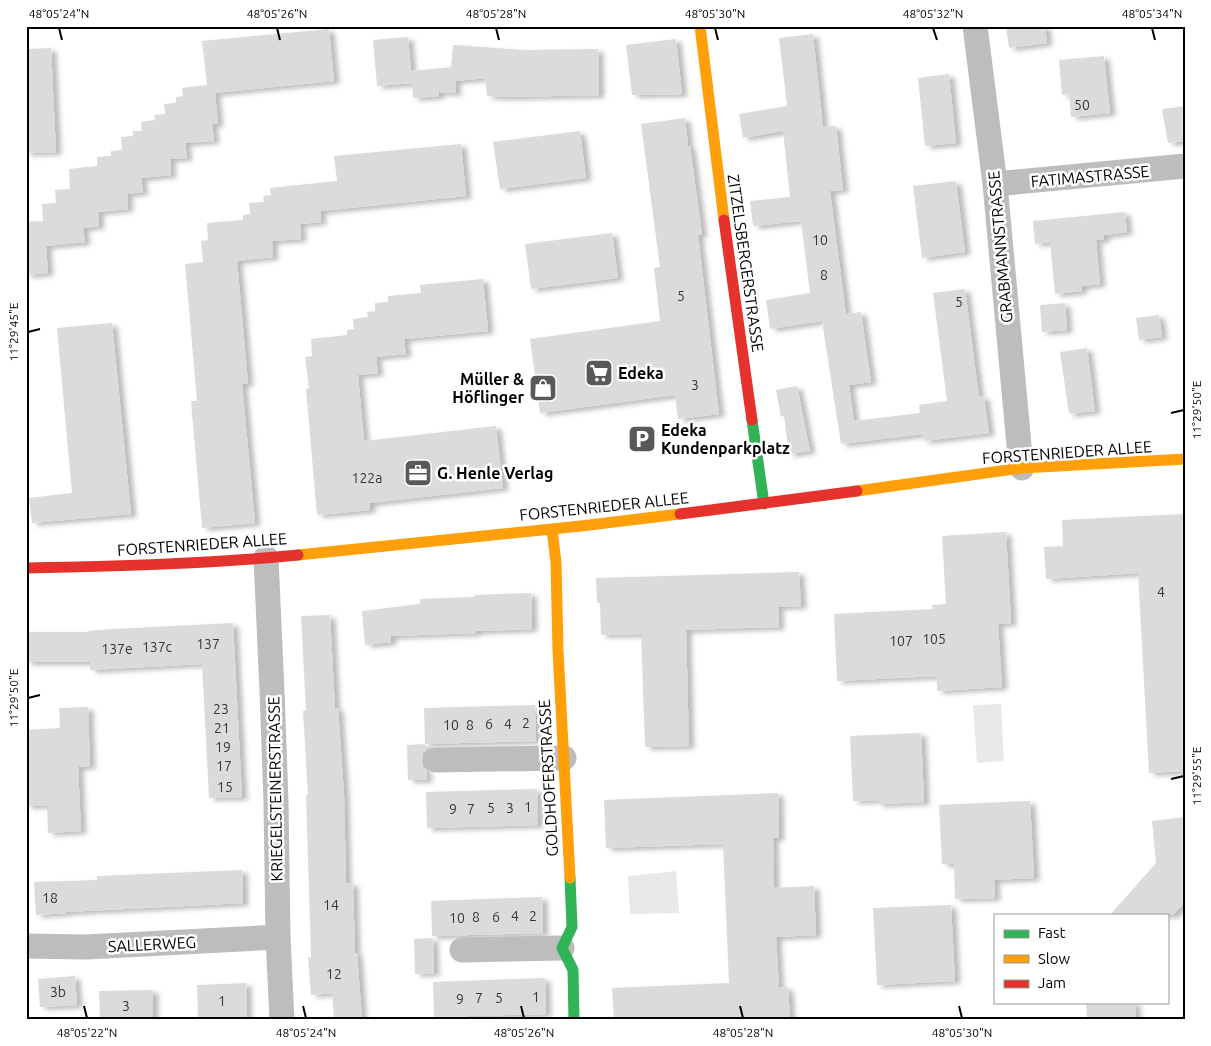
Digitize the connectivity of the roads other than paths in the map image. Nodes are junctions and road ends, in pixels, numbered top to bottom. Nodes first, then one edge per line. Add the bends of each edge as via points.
1 (700, 26) edge
2 (975, 26) edge
3 (1185, 166) edge
4 (995, 184) junction
5 (1185, 460) edge
6 (1022, 468) junction
7 (764, 504) junction
8 (552, 529) junction
9 (266, 558) junction
10 (26, 568) edge
11 (564, 758) junction
12 (436, 760) dead end
13 (278, 937) junction
14 (26, 946) edge
15 (562, 948) junction
16 (462, 950) dead end
17 (282, 1020) edge
18 (574, 1020) edge

1 - 7 street, ZITZELSBERGERSTRASSE via 725,239
2 - 4 street, GRABMANNSTRASSE
3 - 4 street, FATIMASTRASSE
4 - 6 street, GRABMANNSTRASSE
5 - 6 street, FORSTENRIEDER ALLEE
6 - 7 street, FORSTENRIEDER ALLEE
7 - 8 street, FORSTENRIEDER ALLEE
8 - 9 street, FORSTENRIEDER ALLEE
8 - 11 street, GOLDHOFERSTRASSE
9 - 10 street, FORSTENRIEDER ALLEE
9 - 13 street, KRIEGELSTEINERSTRASSE
11 - 12 street
11 - 15 street, GOLDHOFERSTRASSE via 572,927
13 - 14 street, SALLERWEG via 86,947
13 - 17 street, KRIEGELSTEINERSTRASSE
15 - 16 street
15 - 18 street via 573,970

